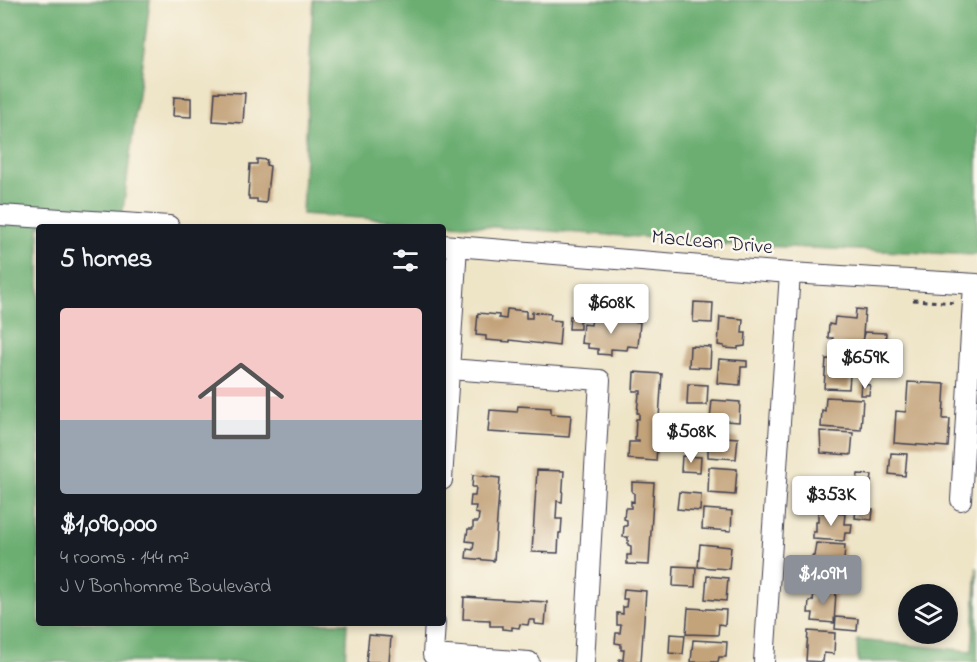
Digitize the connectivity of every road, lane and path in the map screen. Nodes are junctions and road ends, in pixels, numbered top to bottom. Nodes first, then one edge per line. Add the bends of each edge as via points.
1 (0, 215) edge
2 (138, 224) edge
3 (450, 245) edge
4 (790, 273) junction
5 (975, 284) edge
6 (449, 369) junction
7 (446, 417) edge
8 (961, 500) dead end
9 (435, 626) edge
10 (529, 662) edge
11 (584, 662) edge
12 (764, 662) edge

1 - 2 street
3 - 4 street, MacLean Drive
3 - 6 street
4 - 5 street, MacLean Drive
4 - 12 street
5 - 8 street
6 - 7 street
6 - 11 street via 600,380
9 - 10 street via 433,655

